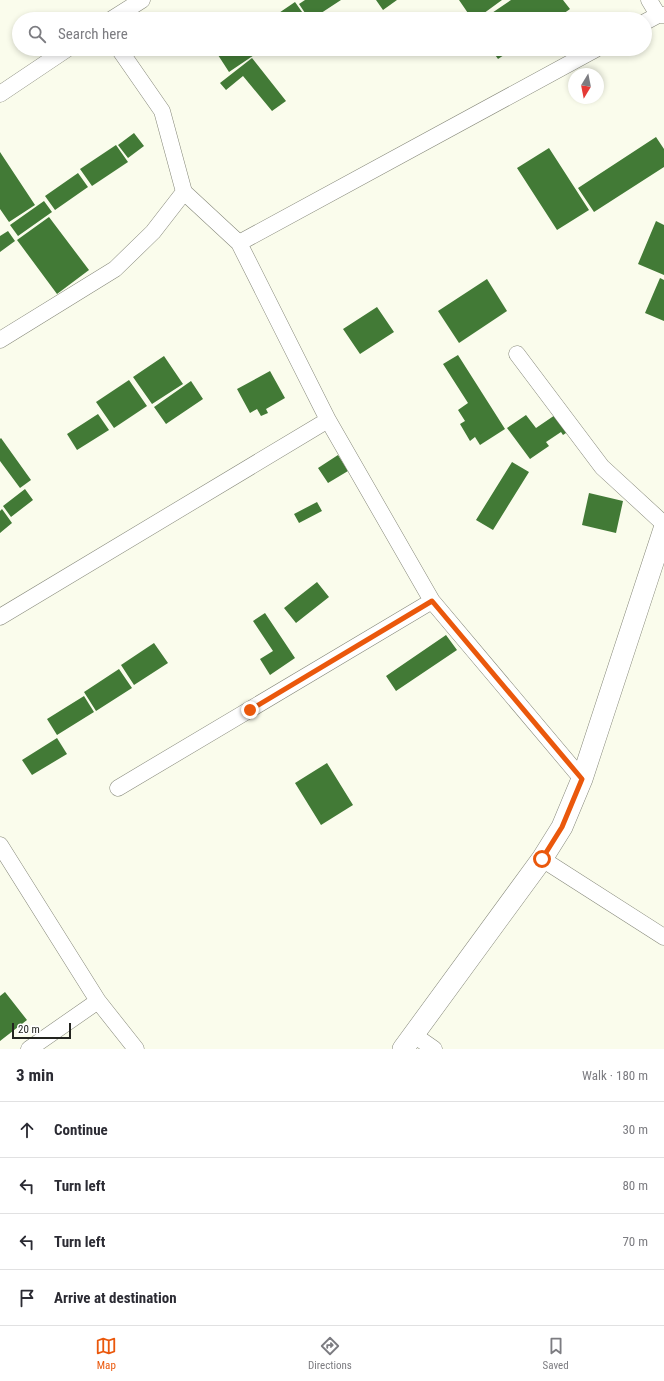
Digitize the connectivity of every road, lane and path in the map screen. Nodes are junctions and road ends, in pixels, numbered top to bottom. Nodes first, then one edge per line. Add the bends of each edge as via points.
1 (142, 0) edge
2 (648, 0) edge
3 (123, 12) edge
4 (656, 18) edge
5 (57, 56) edge
6 (124, 56) edge
7 (583, 56) edge
8 (0, 94) edge
9 (184, 192) junction
10 (239, 243) junction
11 (0, 340) edge
12 (517, 354) dead end
13 (328, 420) junction
14 (664, 524) edge
15 (664, 529) edge
16 (432, 601) junction
17 (0, 617) edge
18 (582, 779) junction
19 (118, 788) dead end
20 (0, 845) edge
21 (542, 859) junction
22 (664, 937) edge
23 (98, 1001) junction
24 (408, 1042) edge
25 (29, 1049) edge
26 (136, 1049) edge
27 (434, 1049) edge

1 - 3 street
2 - 4 street
5 - 8 street
6 - 9 street via 162,111
7 - 10 street
9 - 10 street
9 - 11 street via 153,232 115,269
10 - 13 street
12 - 14 street via 602,467
13 - 16 street
13 - 17 street
15 - 18 street
16 - 18 street
16 - 19 street
18 - 21 street via 562,827
20 - 23 street
21 - 22 street
21 - 24 street
23 - 25 street
23 - 26 street
24 - 27 street

